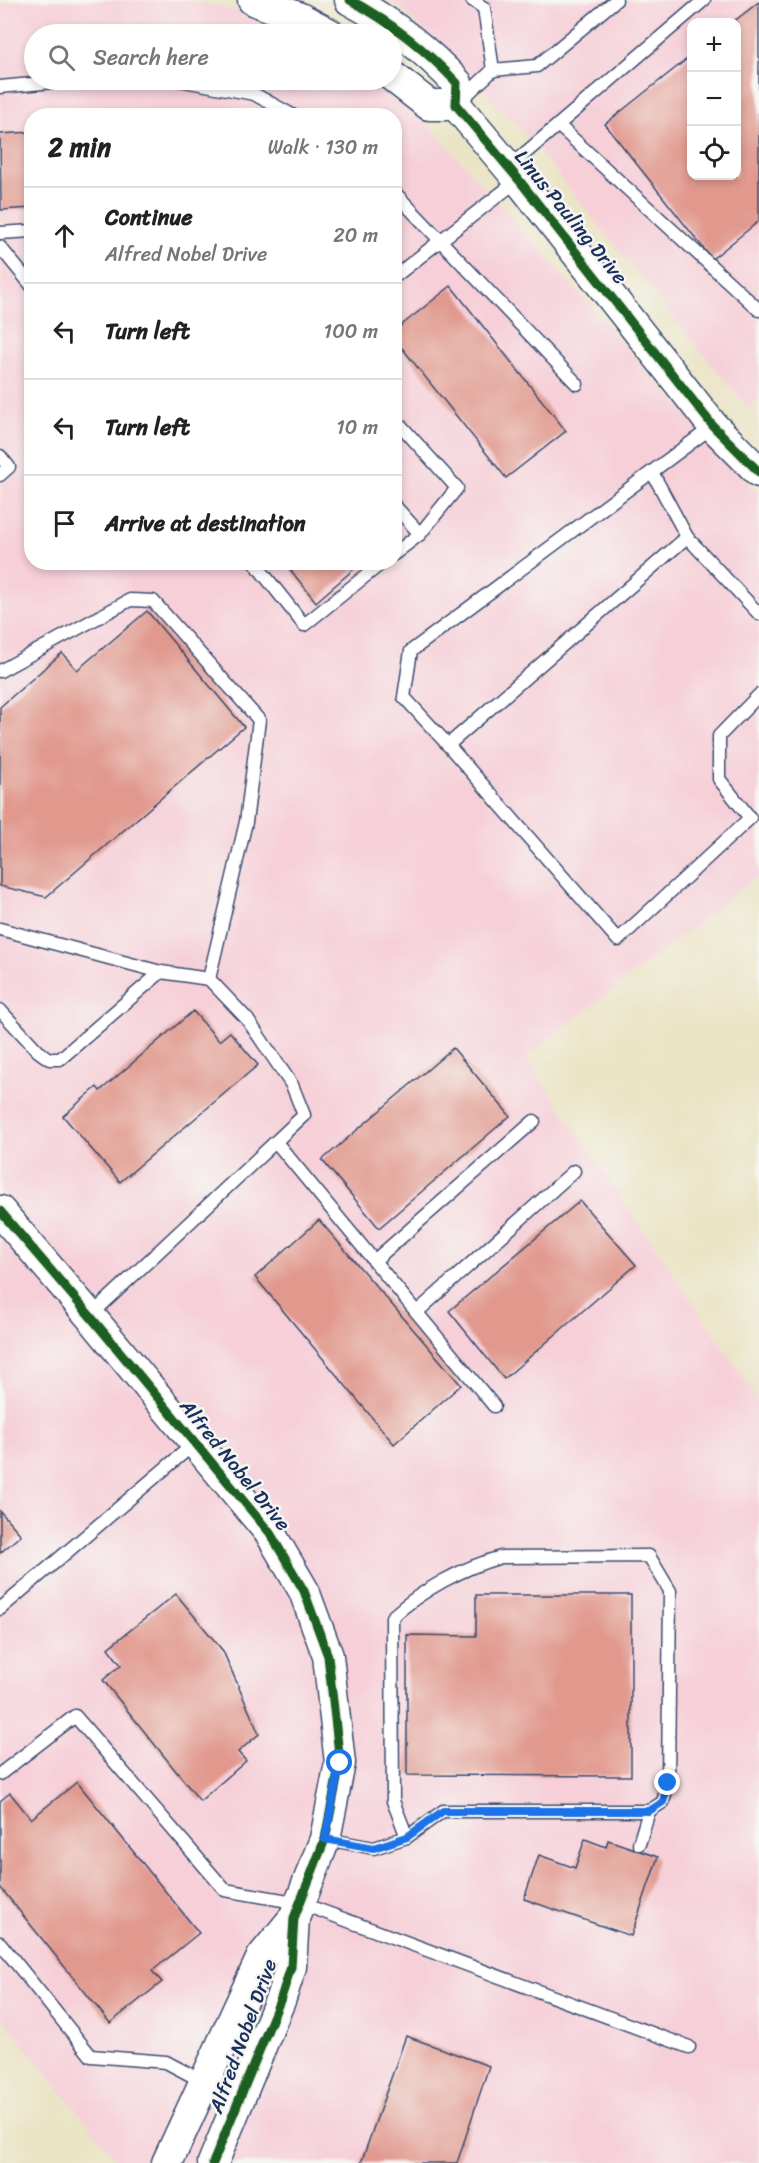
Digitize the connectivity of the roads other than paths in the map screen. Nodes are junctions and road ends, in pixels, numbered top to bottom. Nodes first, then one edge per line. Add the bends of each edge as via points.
1 (253, 0) edge
2 (350, 0) edge
3 (472, 0) edge
4 (616, 0) edge
5 (704, 0) edge
6 (311, 24) edge
7 (388, 24) edge
8 (402, 34) edge
9 (493, 70) junction
10 (402, 84) edge
11 (24, 85) edge
12 (0, 87) edge
13 (233, 90) edge
14 (456, 105) junction
15 (279, 108) edge
16 (558, 125) junction
17 (514, 174) junction
18 (402, 200) edge
19 (24, 232) edge
20 (0, 233) edge
21 (441, 240) junction
22 (0, 247) edge
23 (402, 271) edge
24 (24, 276) edge
25 (759, 310) edge
26 (577, 384) dead end
27 (713, 426) junction
28 (402, 427) edge
29 (0, 456) edge
30 (652, 471) junction
31 (759, 472) edge
32 (0, 475) edge
33 (402, 514) edge
34 (420, 534) junction
35 (687, 537) junction
36 (402, 548) edge
37 (260, 570) edge
38 (374, 570) edge
39 (759, 614) edge
40 (0, 671) edge
41 (759, 695) edge
42 (448, 745) junction
43 (754, 814) edge
44 (0, 929) edge
45 (161, 972) junction
46 (209, 980) junction
47 (0, 1010) edge
48 (534, 1121) dead end
49 (276, 1142) junction
50 (574, 1171) dead end
51 (0, 1211) edge
52 (374, 1261) junction
53 (417, 1312) junction
54 (90, 1316) junction
55 (494, 1406) dead end
56 (195, 1443) junction
57 (0, 1608) edge
58 (0, 1774) edge
59 (649, 1811) junction
60 (407, 1837) junction
61 (325, 1839) junction
62 (639, 1844) dead end
63 (297, 1910) junction
64 (0, 1943) edge
65 (689, 2047) dead end
66 (204, 2082) junction
67 (167, 2163) edge
68 (213, 2163) edge

1 - 6 street
2 - 7 street
3 - 9 lane via 484,8
4 - 9 lane via 537,66
5 - 16 lane
8 - 14 street via 457,83
9 - 14 lane
10 - 14 street via 429,105
11 - 12 lane
13 - 15 lane via 254,94
14 - 17 street, Linus Pauling Drive
16 - 17 lane
16 - 25 lane
17 - 21 lane
17 - 27 street, Linus Pauling Drive
18 - 21 lane
19 - 20 lane
21 - 23 lane
21 - 26 lane
22 - 24 lane
27 - 30 lane
27 - 31 street, Linus Pauling Drive
28 - 34 lane via 457,488
29 - 32 lane via 9,467
30 - 35 lane
30 - 42 lane via 411,651 404,697
33 - 34 lane
34 - 36 lane
35 - 39 lane
35 - 42 lane
37 - 38 lane via 304,625
40 - 46 lane via 130,600 153,601 259,720 246,822
41 - 43 lane via 719,736 719,779
42 - 43 lane via 618,940
44 - 45 lane
45 - 46 lane
45 - 47 lane via 60,1059 49,1059 38,1051
46 - 49 lane via 247,1019 292,1085 304,1115
48 - 52 lane
49 - 52 lane
49 - 54 lane
50 - 53 lane
51 - 54 street, Alfred Nobel Drive
52 - 53 lane
53 - 55 lane
54 - 56 street, Alfred Nobel Drive
56 - 57 lane
56 - 61 street, Alfred Nobel Drive via 270,1533 304,1591 328,1656 340,1763
58 - 63 lane via 75,1716 225,1890
59 - 60 lane via 443,1811
59 - 60 lane via 663,1802 668,1783 670,1591 649,1556 501,1557 479,1563 412,1599 392,1617 393,1801
59 - 62 lane
60 - 61 lane via 374,1848
61 - 63 street, Alfred Nobel Drive
63 - 65 lane
63 - 66 street, Alfred Nobel Drive via 262,1957
63 - 68 street, Alfred Nobel Drive via 291,1967 281,1998
64 - 66 lane via 91,2056 166,2062
66 - 67 street, Alfred Nobel Drive

